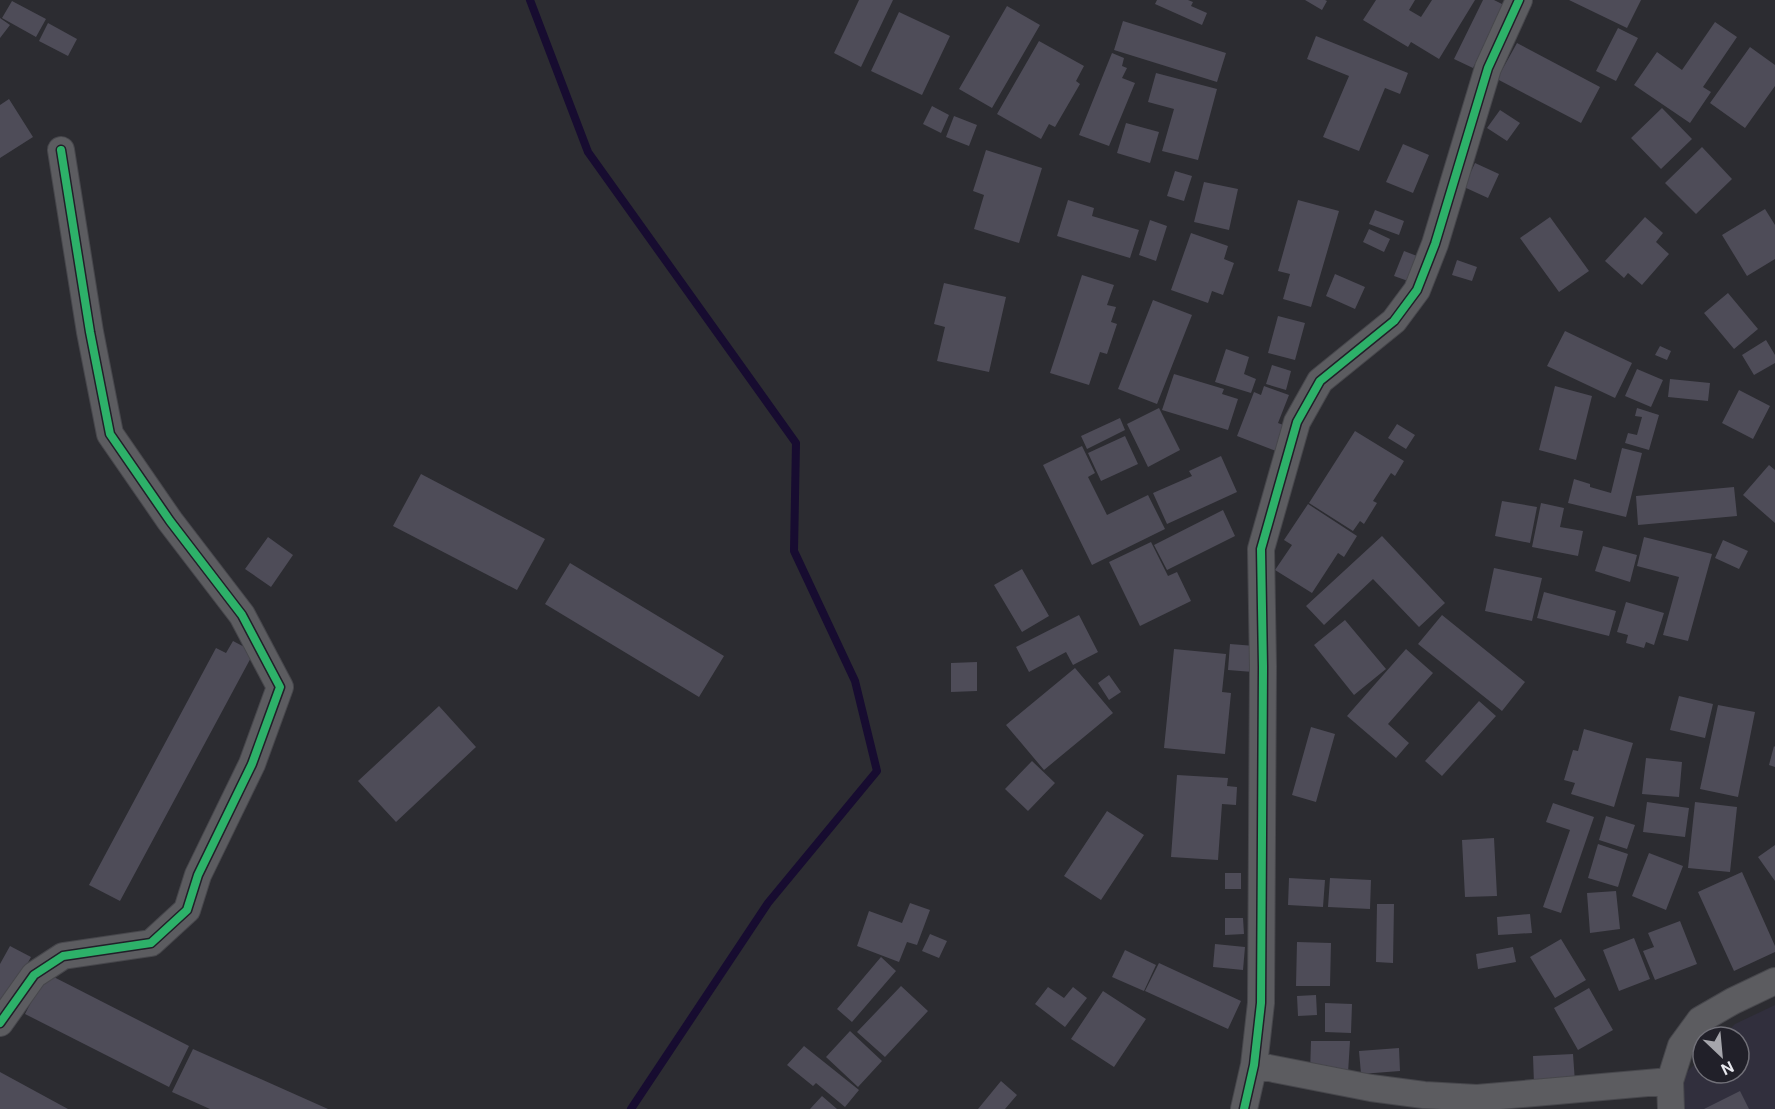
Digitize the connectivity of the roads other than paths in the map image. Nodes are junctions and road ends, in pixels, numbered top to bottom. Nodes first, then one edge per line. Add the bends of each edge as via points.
1 (1520, 0) edge
2 (61, 150) dead end
3 (1775, 981) edge
4 (0, 1023) edge
5 (1254, 1065) junction
6 (1670, 1081) junction
7 (1244, 1109) edge
8 (1671, 1109) edge

1 - 5 street via 1488,68 1435,244 1417,290 1394,321 1320,381 1297,422 1261,549 1261,1003
2 - 4 street via 110,434 242,615 280,687 252,764 198,875 187,910 151,943 63,957 34,975
3 - 6 street via 1700,1020 1681,1046
5 - 6 street via 1371,1088 1477,1098
5 - 7 street
6 - 8 street

